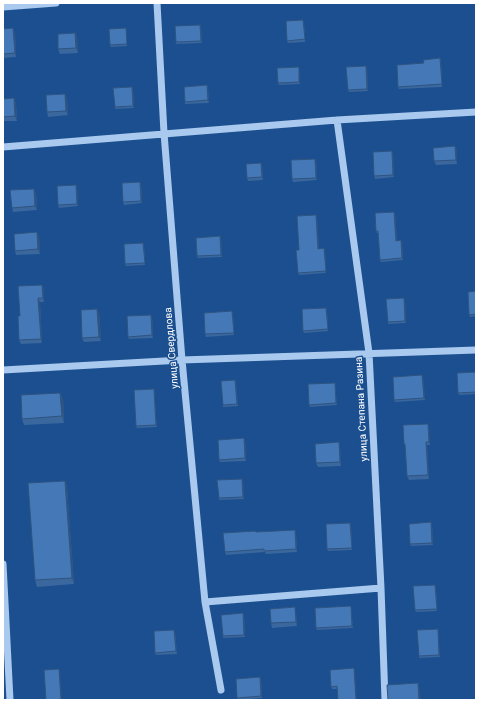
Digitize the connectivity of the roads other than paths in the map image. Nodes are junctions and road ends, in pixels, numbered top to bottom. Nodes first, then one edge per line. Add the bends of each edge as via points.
1 (56, 3) edge
2 (157, 3) edge
3 (3, 7) edge
4 (476, 112) edge
5 (337, 120) junction
6 (164, 134) junction
7 (3, 147) edge
8 (476, 350) edge
9 (369, 353) junction
10 (182, 360) junction
11 (3, 370) edge
12 (3, 564) edge
13 (381, 588) junction
14 (205, 602) junction
15 (4, 604) edge
16 (221, 690) dead end
17 (10, 700) edge
18 (384, 700) edge

1 - 3 street
2 - 6 street, улица Свердлова
4 - 5 street
5 - 6 street
5 - 9 street, улица Степана Разина
6 - 7 street
6 - 10 street, улица Свердлова
8 - 9 street
9 - 10 street
9 - 13 street, улица Степана Разина
10 - 11 street
10 - 14 street, улица Свердлова
12 - 15 street
13 - 14 street
13 - 18 street, улица Степана Разина
14 - 16 street, улица Свердлова
15 - 17 street

